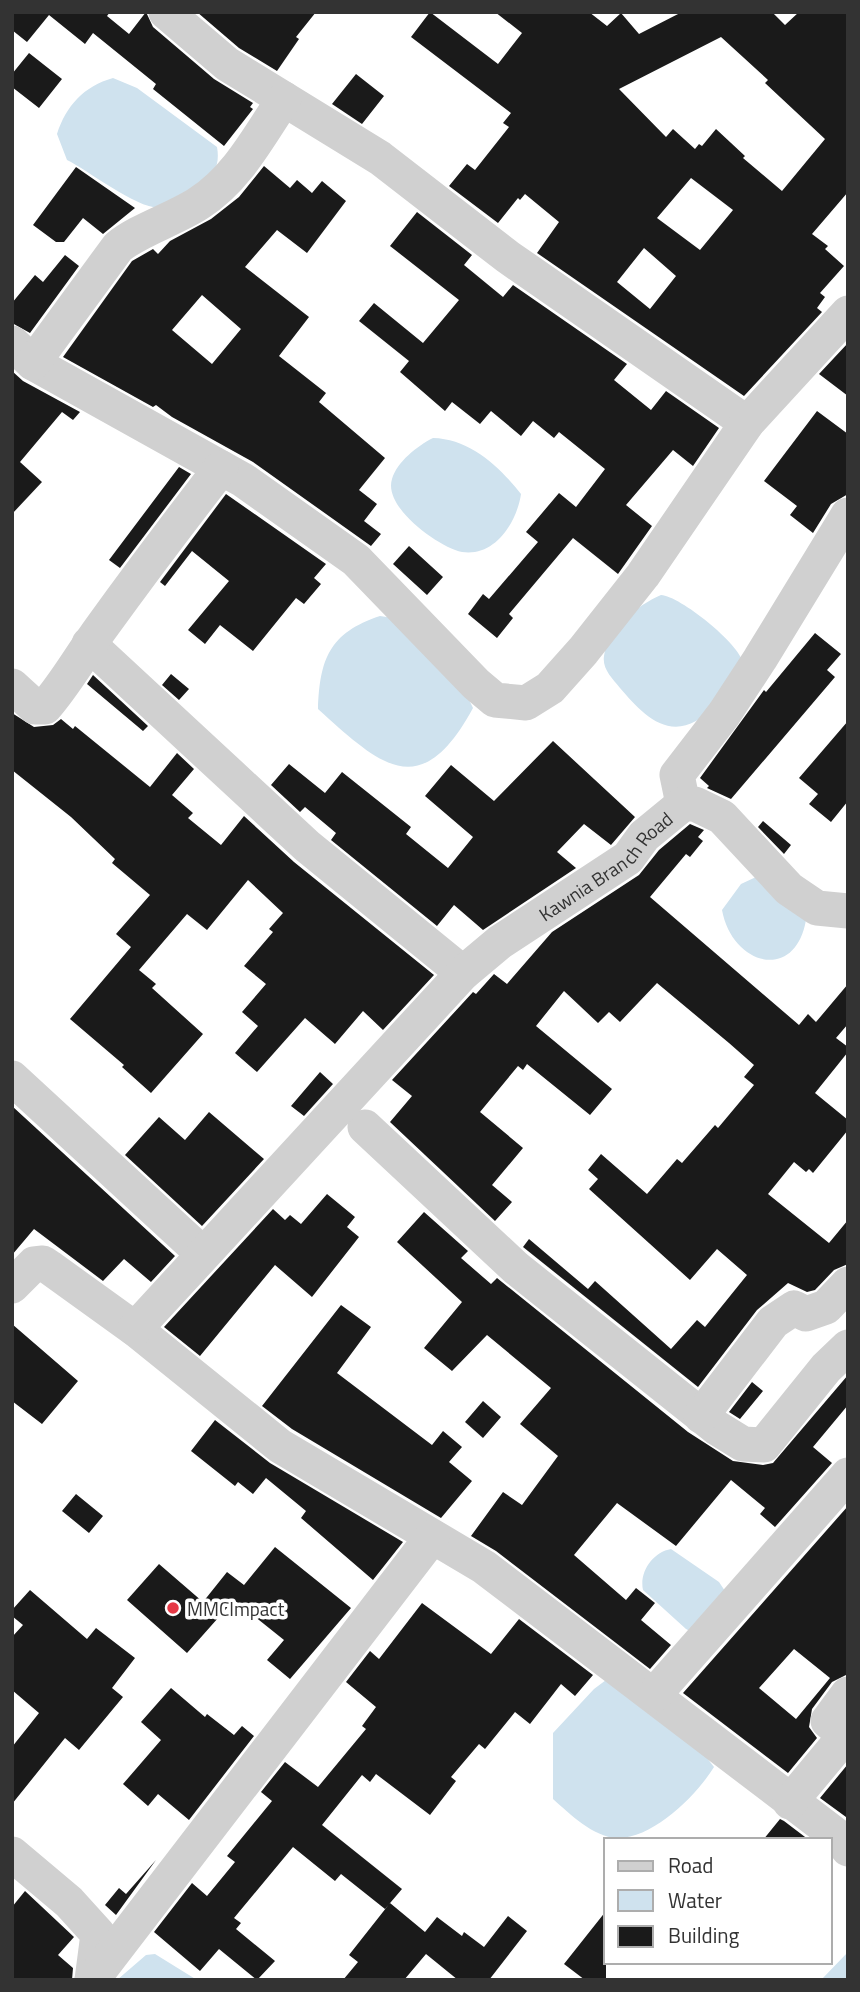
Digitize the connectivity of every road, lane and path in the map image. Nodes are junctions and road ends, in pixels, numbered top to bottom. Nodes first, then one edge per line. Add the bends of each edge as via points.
1 (166, 12) edge
2 (284, 99) junction
3 (848, 313) edge
4 (23, 353) edge
5 (747, 423) junction
6 (221, 468) junction
7 (848, 515) edge
8 (89, 644) junction
9 (12, 685) edge
10 (683, 804) junction
11 (848, 911) edge
12 (463, 973) junction
13 (12, 1078) edge
14 (365, 1127) dead end
15 (203, 1254) junction
16 (848, 1284) edge
17 (12, 1286) edge
18 (135, 1329) junction
19 (848, 1347) edge
20 (701, 1416) junction
21 (848, 1475) edge
22 (432, 1537) junction
23 (848, 1694) edge
24 (654, 1695) junction
25 (790, 1802) junction
26 (848, 1849) edge
27 (12, 1854) edge
28 (92, 1980) edge

1 - 2 street via 228,64
2 - 4 street via 218,190 118,247
2 - 5 street via 380,158 508,257
3 - 5 street
4 - 6 street
5 - 6 street via 643,575 550,688 526,703 495,700 356,560
6 - 8 street
7 - 10 street via 724,715 677,775
8 - 9 street via 45,707 35,707
8 - 12 street via 307,846
10 - 11 street, Kawnia Branch Road via 695,804 722,817 789,889 817,908
10 - 12 street, Kawnia Branch Road via 644,836 628,858 500,942
12 - 15 street, Kawnia Branch Road
13 - 15 street
14 - 20 street via 516,1268
15 - 18 street, Kawnia Branch Road
16 - 20 street via 826,1307 806,1314 794,1308 773,1322
17 - 18 street via 34,1264 43,1263
18 - 22 street via 280,1446
19 - 20 street via 764,1445 743,1444
21 - 24 street
22 - 24 street via 484,1567
22 - 28 street
23 - 25 street via 828,1721 845,1736
24 - 25 street
25 - 26 street
27 - 28 street via 69,1902 97,1934

